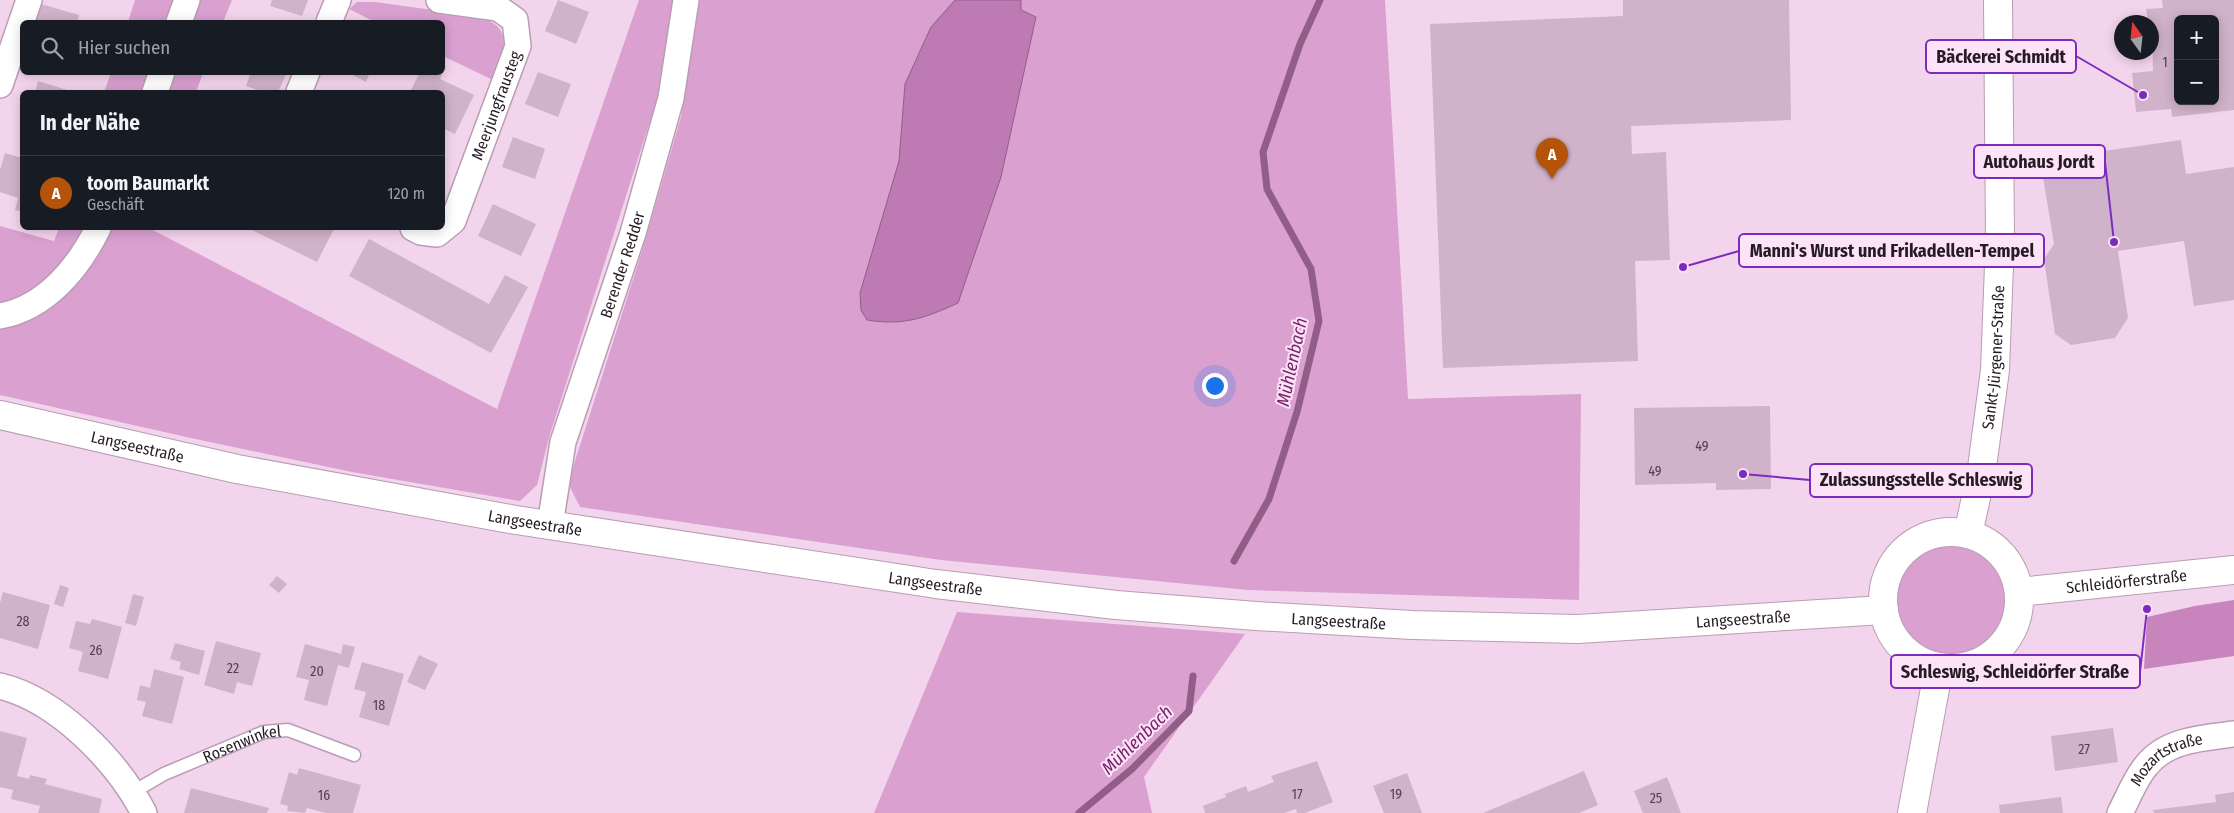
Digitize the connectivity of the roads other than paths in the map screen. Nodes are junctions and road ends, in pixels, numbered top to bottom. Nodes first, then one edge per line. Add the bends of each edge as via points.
1 (29, 0) edge
2 (187, 0) edge
3 (338, 0) edge
4 (439, 0) edge
5 (686, 0) edge
6 (1998, 0) edge
7 (22, 20) edge
8 (180, 20) edge
9 (330, 20) edge
10 (20, 26) edge
11 (161, 75) edge
12 (306, 75) edge
13 (0, 85) edge
14 (156, 90) edge
15 (300, 90) edge
16 (445, 228) edge
17 (97, 230) edge
18 (417, 230) edge
19 (442, 230) edge
20 (0, 316) edge
21 (0, 415) edge
22 (550, 525) junction
23 (1968, 534) junction
24 (2234, 570) edge
25 (2019, 592) junction
26 (1884, 610) junction
27 (1940, 667) junction
28 (0, 686) edge
29 (2234, 734) edge
30 (354, 755) dead end
31 (138, 802) edge
32 (1912, 813) edge
33 (2120, 813) edge

1 - 7 street
2 - 8 street
3 - 9 street
4 - 16 street, Meerjungfrausteg via 498,8 515,20 518,46 454,221
5 - 22 street, Berender Redder via 671,98 634,234 563,442
6 - 23 street, Sankt-Jürgener-Straße via 2000,239 1995,370 1981,474
10 - 13 street
11 - 14 street
12 - 15 street
17 - 20 street via 64,280 36,302
18 - 19 street, Meerjungfrausteg via 437,234
21 - 22 street, Langseestraße via 237,469
22 - 26 street, Langseestraße via 936,584 1116,605 1266,617 1578,629
23 - 25 street via 1987,542 2003,555 2014,572
23 - 26 street via 1946,532 1924,537 1906,550 1892,567 1884,588
24 - 25 street, Schleidörferstraße
25 - 27 street via 2018,613 2011,632 1998,649 1982,661 1962,667
26 - 27 street via 1891,631 1903,648 1921,661
27 - 32 street
28 - 31 street, Rosenwinkel via 20,691 72,724 104,756
29 - 33 street, Mozartstraße via 2194,739 2169,747 2146,765
30 - 31 lane, Rosenwinkel via 288,730 264,732 164,774

